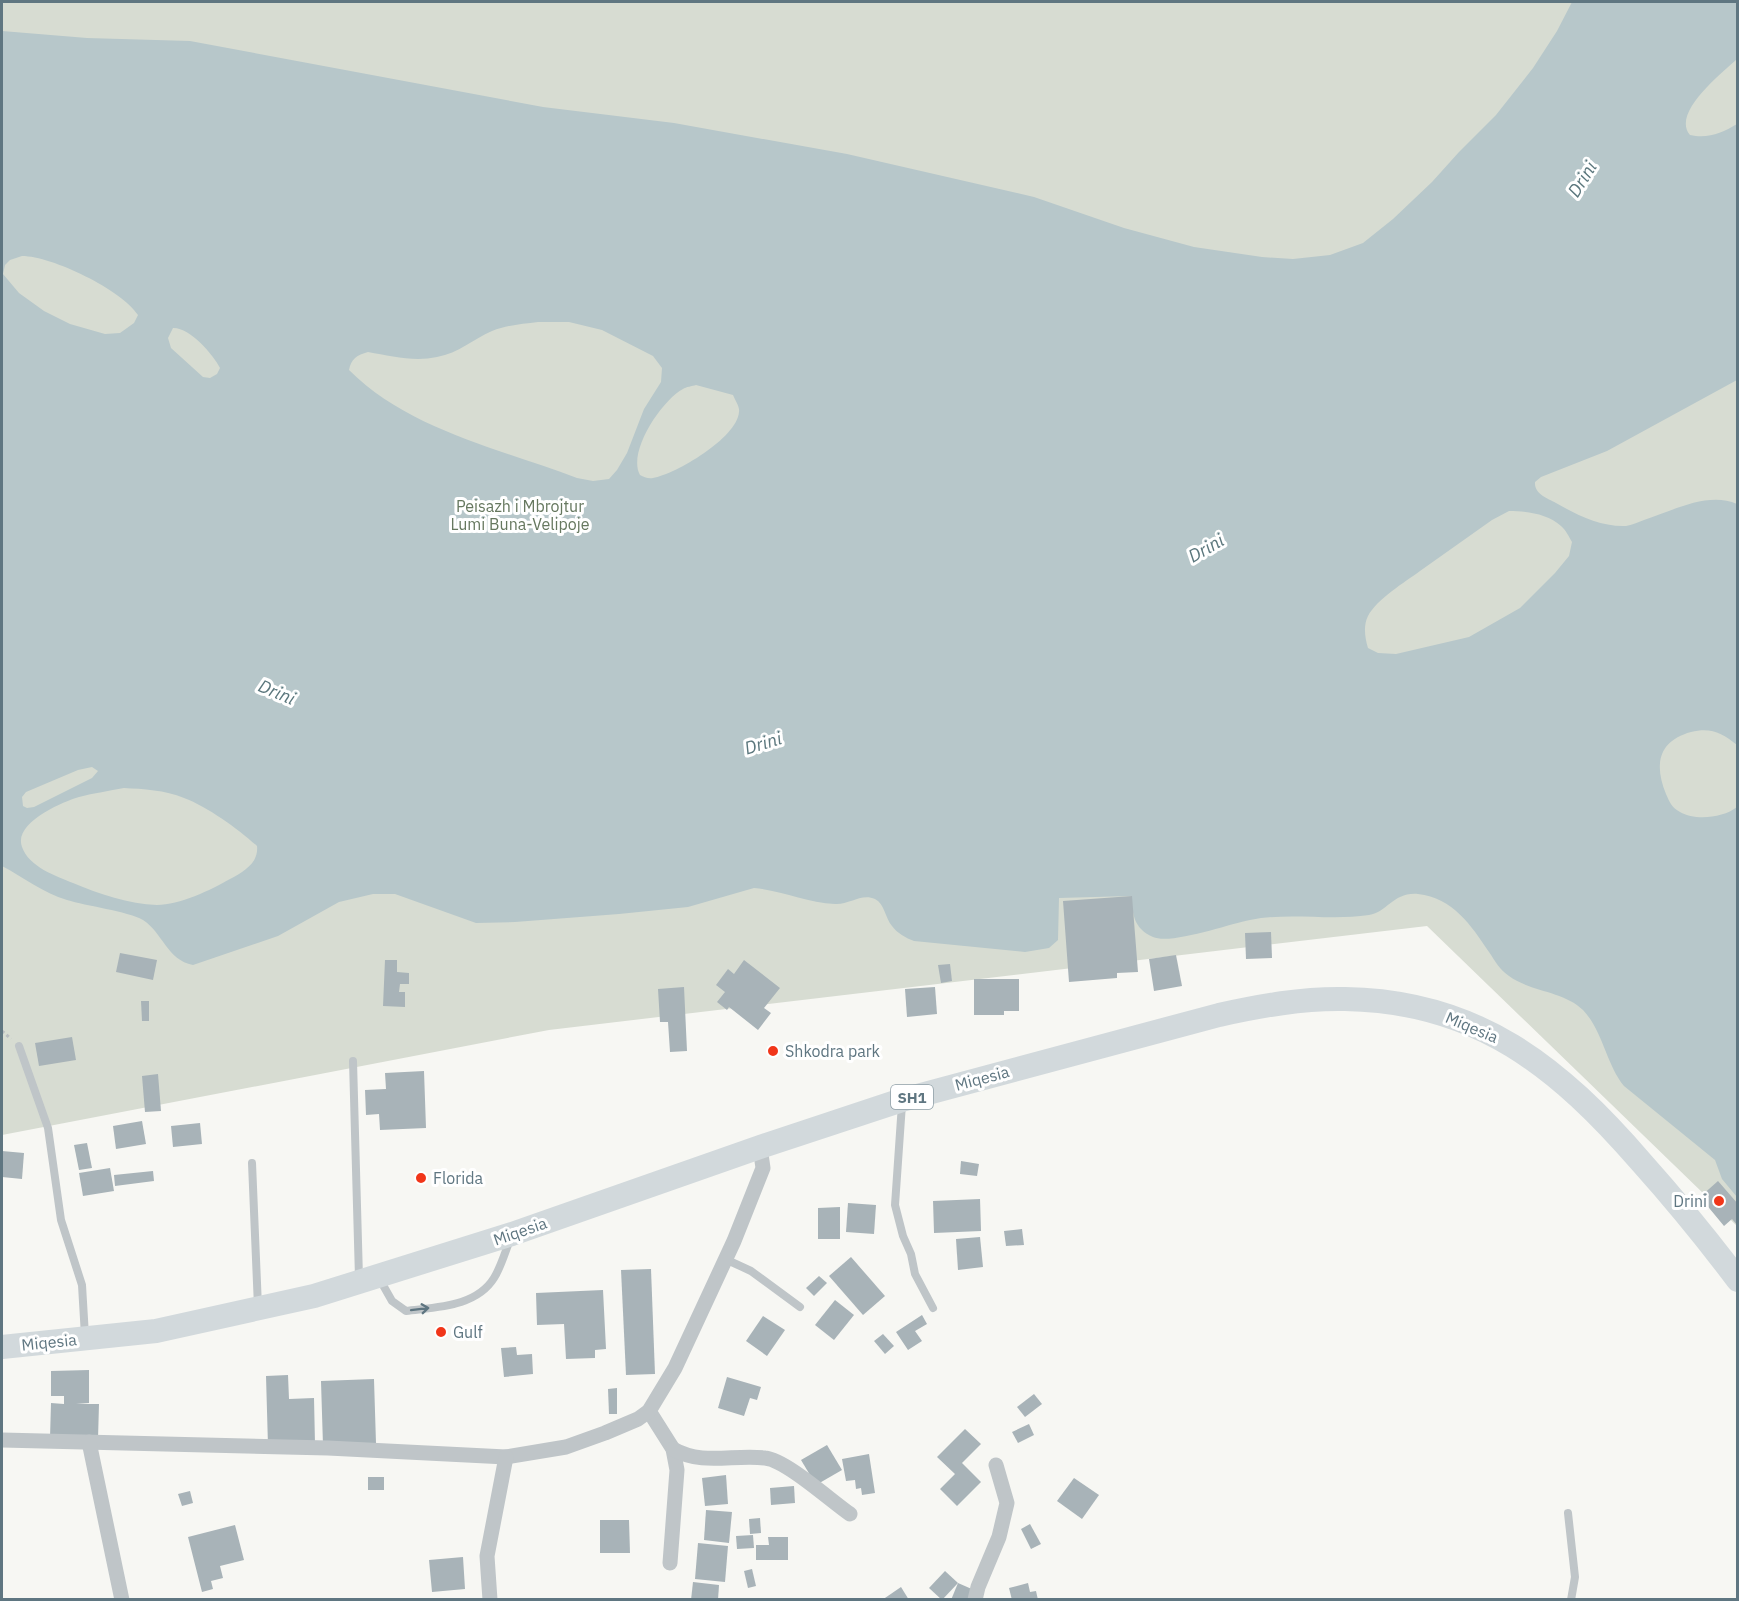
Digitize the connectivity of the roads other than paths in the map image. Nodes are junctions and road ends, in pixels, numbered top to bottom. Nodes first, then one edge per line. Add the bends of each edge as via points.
1 (19, 1046) dead end
2 (353, 1060) dead end
3 (902, 1100) junction
4 (760, 1147) junction
5 (252, 1163) dead end
6 (512, 1234) junction
7 (725, 1259) junction
8 (369, 1280) junction
9 (1737, 1280) edge
10 (800, 1306) dead end
11 (258, 1308) junction
12 (933, 1308) dead end
13 (85, 1338) junction
14 (2, 1347) edge
15 (649, 1411) junction
16 (2, 1440) edge
17 (89, 1442) junction
18 (673, 1449) junction
19 (506, 1457) junction
20 (996, 1465) dead end
21 (1568, 1513) dead end
22 (850, 1514) dead end
23 (487, 1556) junction
24 (670, 1563) dead end
25 (122, 1599) edge
26 (478, 1599) edge
27 (490, 1599) edge
28 (975, 1599) edge
29 (1571, 1599) edge

1 - 13 lane via 48,1128 61,1220 82,1285
2 - 8 lane
3 - 4 main road, Miqesia / SH1
3 - 9 main road, Miqesia / SH1 via 1219,1014 1270,1004 1345,999 1388,1002 1441,1013 1485,1030 1532,1058 1599,1114
3 - 12 lane via 895,1205 915,1274
4 - 6 main road, Miqesia / SH1
4 - 7 street via 763,1168
5 - 11 lane
6 - 8 main road, Miqesia / SH1
8 -> 6 lane via 406,1311 441,1307 478,1296 494,1278
7 - 10 lane via 751,1271
7 - 15 street via 675,1368
8 - 11 main road, Miqesia / SH1
11 - 13 main road, Miqesia / SH1 via 156,1330
13 - 14 main road, Miqesia / SH1
15 - 18 street
15 - 19 street via 566,1447
16 - 17 street
17 - 19 street
17 - 25 street
18 - 22 street via 702,1459 766,1458 780,1463
18 - 24 street via 677,1482
19 - 23 street
20 - 28 street via 1007,1503 999,1537
21 - 29 lane via 1575,1577
23 - 26 street
23 - 27 street

